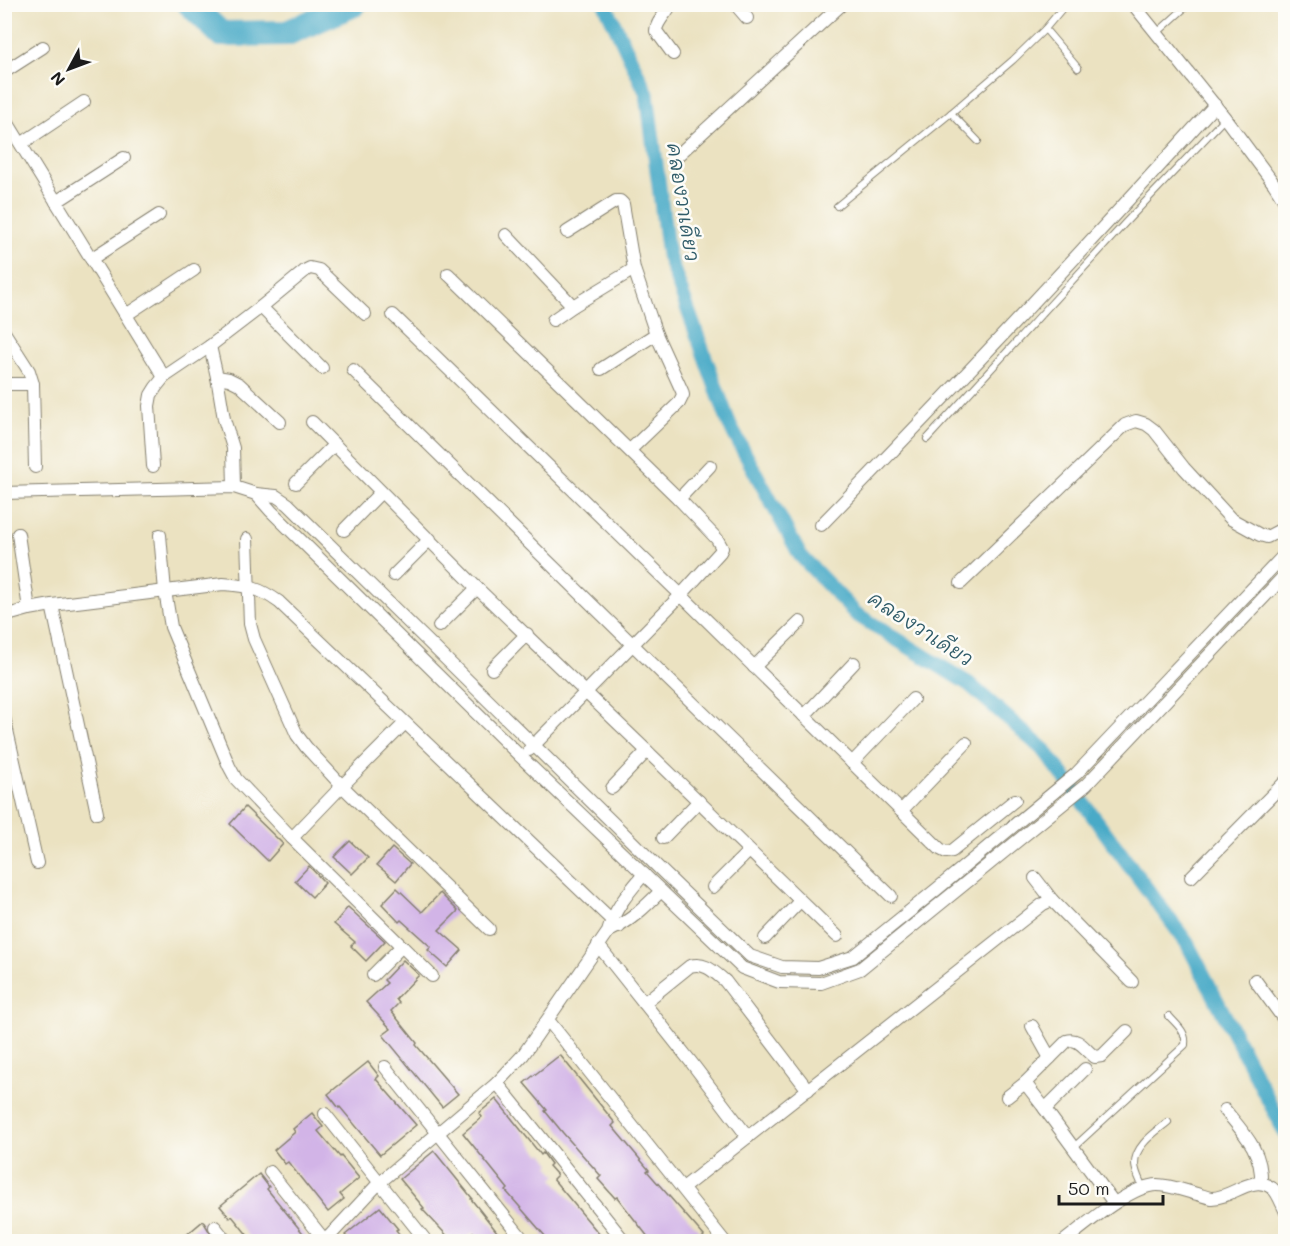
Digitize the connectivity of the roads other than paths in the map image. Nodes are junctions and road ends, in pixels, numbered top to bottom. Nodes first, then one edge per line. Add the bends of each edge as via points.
1 (671, 4) edge
2 (735, 4) edge
3 (842, 4) edge
4 (1066, 4) edge
5 (1133, 4) edge
6 (1189, 4) edge
7 (747, 18) dead end
8 (1045, 29) junction
9 (1157, 33) junction
10 (43, 47) dead end
11 (673, 54) dead end
12 (1078, 68) dead end
13 (4, 72) edge
14 (84, 102) dead end
15 (1215, 105) junction
16 (951, 113) junction
17 (4, 117) edge
18 (1225, 118) junction
19 (978, 141) dead end
20 (21, 144) junction
21 (677, 156) dead end
22 (124, 158) dead end
23 (57, 202) junction
24 (1286, 203) edge
25 (837, 206) dead end
26 (159, 215) dead end
27 (567, 232) dead end
28 (506, 235) dead end
29 (91, 259) junction
30 (634, 269) junction
31 (194, 270) dead end
32 (448, 274) dead end
33 (573, 306) junction
34 (261, 307) junction
35 (365, 314) dead end
36 (126, 315) junction
37 (393, 315) dead end
38 (553, 320) dead end
39 (4, 332) edge
40 (656, 334) junction
41 (210, 346) junction
42 (322, 368) dead end
43 (601, 369) dead end
44 (353, 370) dead end
45 (164, 377) junction
46 (217, 377) junction
47 (4, 384) edge
48 (33, 384) junction
49 (280, 422) dead end
50 (312, 422) dead end
51 (927, 439) dead end
52 (334, 445) junction
53 (630, 450) junction
54 (35, 466) dead end
55 (153, 466) dead end
56 (710, 466) dead end
57 (296, 483) dead end
58 (234, 487) junction
59 (381, 492) junction
60 (4, 494) edge
61 (256, 494) junction
62 (679, 499) junction
63 (821, 525) dead end
64 (1286, 527) edge
65 (344, 530) dead end
66 (18, 534) dead end
67 (160, 535) dead end
68 (247, 539) dead end
69 (430, 539) junction
70 (1286, 553) edge
71 (1286, 574) edge
72 (394, 575) dead end
73 (961, 583) dead end
74 (248, 586) junction
75 (477, 588) junction
76 (165, 591) junction
77 (681, 595) junction
78 (52, 605) junction
79 (29, 609) junction
80 (1230, 610) junction
81 (4, 616) edge
82 (1241, 621) junction
83 (800, 622) dead end
84 (439, 626) dead end
85 (526, 634) junction
86 (632, 644) junction
87 (854, 663) dead end
88 (754, 667) junction
89 (492, 669) dead end
90 (586, 692) junction
91 (914, 699) dead end
92 (804, 716) junction
93 (4, 717) edge
94 (405, 723) junction
95 (966, 743) dead end
96 (533, 745) junction
97 (647, 751) junction
98 (521, 757) junction
99 (852, 763) junction
100 (1074, 775) junction
101 (1286, 781) edge
102 (342, 786) junction
103 (1084, 786) junction
104 (612, 788) dead end
105 (699, 801) junction
106 (1015, 801) dead end
107 (1034, 809) junction
108 (901, 811) junction
109 (97, 813) dead end
110 (1043, 820) junction
111 (292, 838) junction
112 (663, 838) dead end
113 (749, 851) junction
114 (37, 863) dead end
115 (664, 873) junction
116 (644, 874) junction
117 (1191, 877) dead end
118 (1035, 878) dead end
119 (657, 887) junction
120 (713, 887) dead end
121 (937, 888) junction
122 (891, 896) dead end
123 (946, 900) junction
124 (1052, 900) junction
125 (801, 901) junction
126 (612, 926) junction
127 (489, 928) dead end
128 (837, 936) dead end
129 (765, 938) dead end
130 (598, 945) junction
131 (402, 946) junction
132 (373, 975) dead end
133 (432, 976) dead end
134 (1255, 980) dead end
135 (1132, 982) dead end
136 (644, 1003) junction
137 (1169, 1016) dead end
138 (548, 1020) junction
139 (1286, 1020) edge
140 (1032, 1026) dead end
141 (1127, 1031) dead end
142 (1050, 1058) junction
143 (386, 1067) dead end
144 (1085, 1069) dead end
145 (497, 1083) junction
146 (1024, 1083) junction
147 (808, 1090) junction
148 (1007, 1097) dead end
149 (1045, 1109) junction
150 (1225, 1110) dead end
151 (325, 1114) dead end
152 (1168, 1122) dead end
153 (438, 1132) junction
154 (748, 1137) junction
155 (1073, 1148) junction
156 (270, 1172) dead end
157 (379, 1183) junction
158 (1261, 1184) junction
159 (683, 1188) junction
160 (1143, 1188) junction
161 (1114, 1203) junction
162 (1286, 1212) edge
163 (215, 1227) dead end
164 (325, 1241) edge
165 (227, 1242) edge
166 (427, 1242) edge
167 (525, 1242) edge
168 (625, 1242) edge
169 (725, 1242) edge
170 (1063, 1242) edge

1 - 11 street via 656,31
2 - 7 street
3 - 21 street
4 - 8 lane
5 - 9 street
6 - 9 lane
8 - 12 lane
8 - 16 lane
9 - 15 street
10 - 13 street
14 - 20 street
15 - 18 street
15 - 63 street via 923,421
16 - 19 lane
16 - 25 lane
17 - 20 street
18 - 24 street
18 - 51 lane
20 - 23 street
22 - 23 street
23 - 29 street
26 - 29 street
27 - 30 street via 620,201
28 - 33 street
29 - 36 street
30 - 33 street
30 - 40 street
31 - 36 street
32 - 53 street
33 - 38 street
34 - 35 street via 306,270 314,269
34 - 41 street
34 - 42 street
36 - 45 street
37 - 77 street
39 - 48 street
40 - 43 street
40 - 53 street via 683,395
41 - 45 street
41 - 46 street
44 - 86 street
45 - 55 street via 151,395 149,406
46 - 49 street via 239,384
46 - 58 street via 233,448
47 - 48 street
48 - 54 street
50 - 52 street
52 - 57 street
52 - 59 street
53 - 62 street
56 - 62 street
58 - 60 street
58 - 61 street
59 - 65 street
59 - 69 street
61 - 96 street via 276,496 288,504
61 - 98 street
62 - 77 street via 722,548
64 - 73 street via 1268,537 1231,519 1154,430 1136,421 1125,425
66 - 79 street
67 - 76 street
68 - 74 street
69 - 72 street
69 - 75 street
70 - 80 street
71 - 82 street
74 - 76 street via 223,584
74 - 94 street via 279,602
74 - 102 street via 254,639 297,735
75 - 84 street
75 - 85 street
76 - 78 street
76 - 111 street via 171,627 236,779
77 - 86 street
77 - 88 street
78 - 79 street
78 - 109 street
79 - 81 street
80 - 82 street
80 - 100 street
82 - 103 street
83 - 88 street
85 - 89 street
85 - 90 street
86 - 90 street
86 - 122 street
87 - 92 street
88 - 92 street
90 - 96 street
90 - 97 street
91 - 99 street
92 - 99 street
93 - 114 street
94 - 102 street
94 - 126 street
95 - 108 street
96 - 98 street
96 - 115 street
97 - 104 street
97 - 105 street
98 - 116 street
99 - 108 street
100 - 103 street
100 - 107 street
101 - 117 street
102 - 111 street
102 - 127 street
103 - 110 street
105 - 112 street
105 - 113 street
106 - 108 street via 946,852
107 - 110 street
107 - 121 street
110 - 123 street
111 - 131 street
113 - 120 street
113 - 125 street
115 - 119 street
115 - 121 street via 750,956 782,967 819,968 853,957
116 - 119 street
116 - 126 street via 622,900
118 - 124 street
119 - 123 street via 742,968 779,982 821,982 860,969
119 - 126 street via 638,913
121 - 123 street
124 - 135 street
124 - 147 street
125 - 128 street
125 - 129 street
126 - 130 street
130 - 136 street
130 - 138 street
131 - 132 street
131 - 133 street
134 - 139 street
136 - 147 street via 690,966 702,965 724,981
136 - 154 street
137 - 155 lane via 1183,1032 1185,1045
138 - 145 street
138 - 159 street
140 - 142 street
141 - 142 street via 1102,1056 1095,1057 1072,1040
142 - 146 street
143 - 153 street
144 - 149 street
145 - 153 street
145 - 168 street
146 - 148 street
146 - 149 street
147 - 154 street
149 - 155 street
150 - 158 street via 1252,1145 1262,1170
151 - 157 street
152 - 160 lane via 1135,1155
153 - 157 street
153 - 167 street
154 - 159 street
155 - 161 street
156 - 164 street
157 - 164 street
157 - 166 street
158 - 160 street via 1211,1198 1157,1185
158 - 162 street via 1273,1188
159 - 169 street
160 - 161 street
161 - 170 street
163 - 165 street

